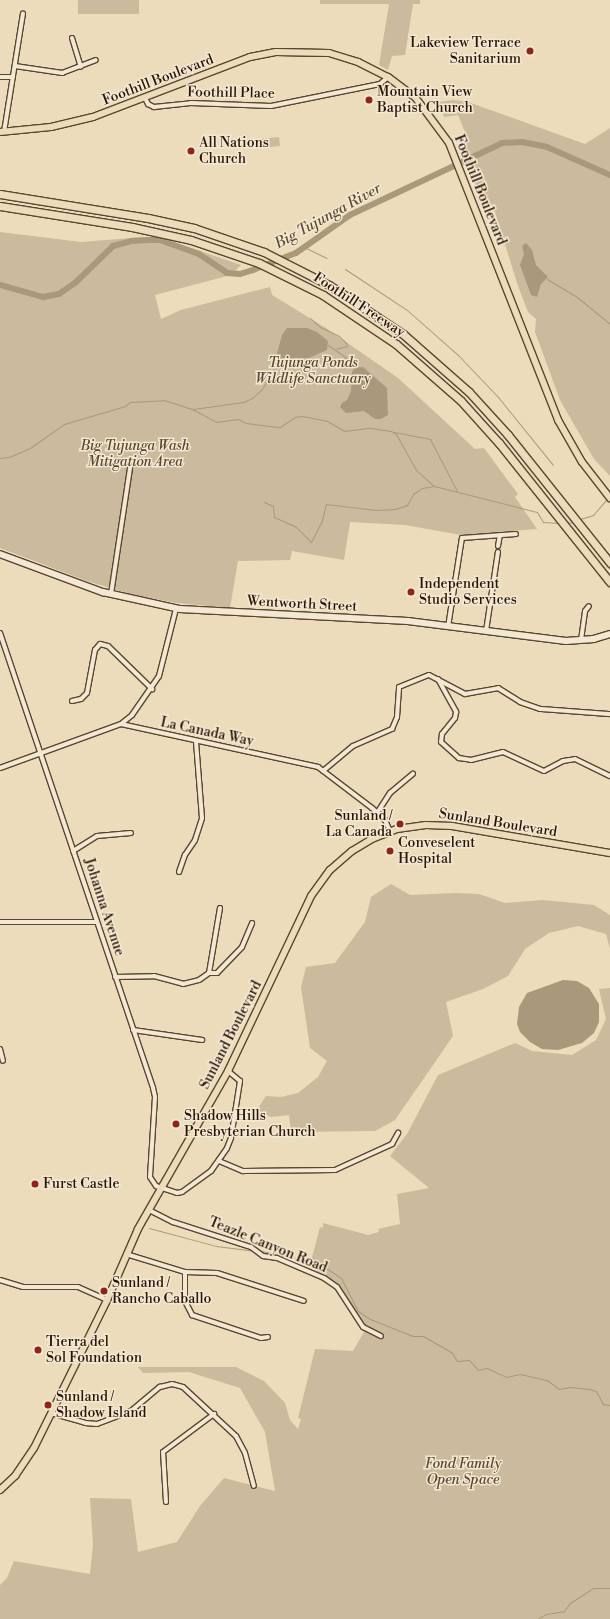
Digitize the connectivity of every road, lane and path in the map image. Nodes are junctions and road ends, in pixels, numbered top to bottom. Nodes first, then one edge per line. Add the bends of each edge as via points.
1 (23, 14) dead end
2 (72, 38) dead end
3 (96, 60) dead end
4 (15, 66) junction
5 (81, 67) junction
6 (13, 76) junction
7 (0, 77) edge
8 (388, 77) junction
9 (145, 98) junction
10 (2, 132) edge
11 (0, 194) edge
12 (0, 206) edge
13 (131, 462) dead end
14 (610, 498) edge
15 (516, 534) dead end
16 (500, 535) junction
17 (498, 546) dead end
18 (498, 552) dead end
19 (0, 554) edge
20 (610, 563) edge
21 (610, 582) edge
22 (110, 594) junction
23 (589, 606) dead end
24 (176, 609) junction
25 (448, 627) junction
26 (486, 631) junction
27 (0, 633) edge
28 (610, 634) edge
29 (581, 640) junction
30 (438, 679) junction
31 (152, 688) junction
32 (72, 701) dead end
33 (610, 714) edge
34 (121, 724) junction
35 (196, 741) junction
36 (40, 753) junction
37 (0, 768) edge
38 (323, 770) junction
39 (413, 774) dead end
40 (610, 776) edge
41 (376, 813) junction
42 (390, 831) junction
43 (131, 833) dead end
44 (73, 851) junction
45 (610, 853) edge
46 (179, 872) dead end
47 (220, 908) dead end
48 (0, 922) edge
49 (97, 922) junction
50 (252, 923) dead end
51 (209, 973) junction
52 (115, 977) junction
53 (133, 1030) junction
54 (202, 1040) dead end
55 (0, 1049) edge
56 (3, 1062) dead end
57 (228, 1071) junction
58 (398, 1133) dead end
59 (219, 1161) junction
60 (161, 1189) junction
61 (149, 1210) junction
62 (126, 1254) junction
63 (186, 1272) junction
64 (0, 1280) edge
65 (107, 1300) junction
66 (304, 1301) dead end
67 (381, 1336) dead end
68 (268, 1337) dead end
69 (51, 1412) junction
70 (214, 1414) junction
71 (254, 1486) dead end
72 (0, 1490) edge
73 (166, 1502) dead end

1 - 4 street
2 - 5 street
3 - 5 street
4 - 5 street via 58,73
4 - 6 street
6 - 7 street
6 - 10 street
8 - 9 street, Foothill Place via 380,84 271,106 191,103 154,107 148,104
8 - 9 main road, Foothill Boulevard via 343,57 310,51 284,51 250,57
8 - 14 main road, Foothill Boulevard via 415,97 444,135 558,420 582,462
9 - 10 main road, Foothill Boulevard via 70,124
11 - 20 highway, Foothill Freeway via 132,215 222,237 277,258 314,277 379,317 442,366 499,424
12 - 21 highway, Foothill Freeway via 162,233 212,246 259,263 299,282 366,322 428,370 490,432
13 - 22 street
15 - 16 street
16 - 17 street
16 - 25 street via 462,538
18 - 26 street
19 - 22 main road, Wentworth Street
22 - 24 main road, Wentworth Street
23 - 29 street via 584,611
24 - 25 main road, Wentworth Street via 408,621
24 - 31 street via 163,665
25 - 26 main road, Wentworth Street
26 - 29 main road, Wentworth Street
27 - 36 street, Johanna Avenue
28 - 29 main road, Wentworth Street
30 - 33 street via 465,694 498,688 520,702 540,709
30 - 38 street via 429,675 399,687 398,717 392,729 353,746
30 - 40 street via 456,712 455,718 442,734 442,742 460,758 473,760 503,752 544,771 563,761 577,759
31 - 32 street via 108,646 100,644 95,650 87,693 81,699
31 - 34 street via 132,715
34 - 35 street, La Canada Way
34 - 36 street
35 - 38 street, La Canada Way
35 - 46 street via 202,818 195,840 185,855
36 - 37 street
36 - 44 street, Johanna Avenue
38 - 41 street, La Canada Way
39 - 41 street via 393,790
41 - 42 street, La Canada Way via 387,823
42 - 45 main road, Sunland Boulevard via 420,825 448,826
42 - 57 main road, Sunland Boulevard via 352,851 330,870 318,886
43 - 44 street via 97,836
44 - 49 street, Johanna Avenue
47 - 51 street
48 - 49 street
49 - 52 street, Johanna Avenue
50 - 51 street via 242,947 217,973
51 - 52 street via 199,980 183,984 154,976
52 - 53 street, Johanna Avenue
53 - 54 street
53 - 60 street, Johanna Avenue via 155,1097 150,1177
55 - 56 street
57 - 59 street via 240,1081 232,1138
57 - 60 main road, Sunland Boulevard
58 - 59 street via 392,1144 334,1170 243,1171
59 - 60 street via 203,1178 182,1192 177,1194
60 - 61 main road, Sunland Boulevard
61 - 62 main road, Sunland Boulevard
61 - 67 street, Teazle Canyon Road via 173,1222 251,1247 263,1256 277,1258 324,1278 337,1287 363,1327
62 - 63 street
62 - 65 main road, Sunland Boulevard
63 - 66 street via 217,1273
63 - 68 street via 185,1301 192,1315 262,1338
64 - 65 street via 23,1287 78,1287
65 - 69 main road, Sunland Boulevard
69 - 70 street via 85,1423 97,1424 131,1411 157,1388 172,1384 188,1390
69 - 72 main road, Sunland Boulevard via 24,1463
70 - 71 street via 232,1430 242,1445
70 - 73 street via 163,1452

